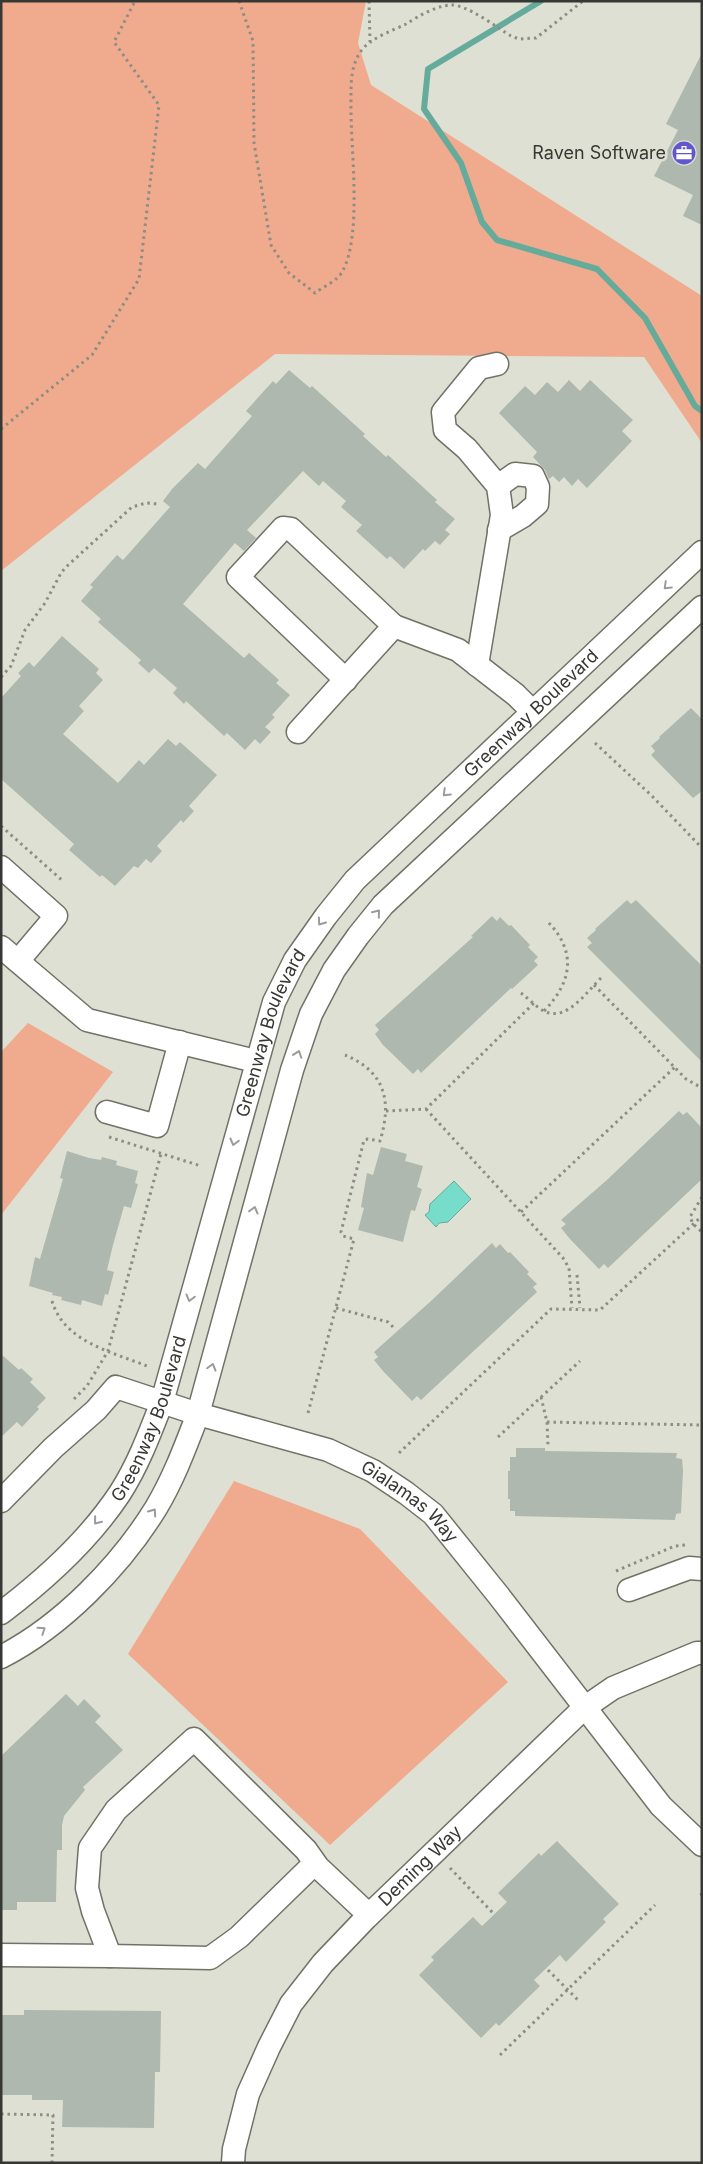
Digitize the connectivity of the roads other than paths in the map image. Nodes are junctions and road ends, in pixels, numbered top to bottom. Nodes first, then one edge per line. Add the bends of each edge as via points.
1 (497, 364) dead end
2 (498, 486) junction
3 (499, 530) junction
4 (702, 552) edge
5 (702, 607) edge
6 (394, 626) junction
7 (476, 664) junction
8 (346, 680) junction
9 (532, 711) junction
10 (298, 732) dead end
11 (1, 867) edge
12 (8, 957) edge
13 (180, 1042) junction
14 (256, 1061) junction
15 (107, 1112) dead end
16 (162, 1402) junction
17 (198, 1414) junction
18 (1, 1501) edge
19 (702, 1569) edge
20 (629, 1590) dead end
21 (1, 1612) edge
22 (702, 1652) edge
23 (1, 1657) edge
24 (584, 1708) junction
25 (702, 1845) edge
26 (315, 1863) junction
27 (369, 1915) junction
28 (1, 1955) edge
29 (110, 1956) junction
30 (233, 2163) edge

1 - 2 street via 479,368 443,412 445,430 467,449
2 - 3 street via 502,515
2 - 3 street via 515,474 532,476 538,487 537,504
3 - 7 street
4 -> 9 street, Greenway Boulevard
17 -> 5 street, Greenway Boulevard via 292,1070 311,1014 334,970 384,905
6 - 7 street via 458,650
6 - 8 street
6 - 8 street via 290,529 283,528 238,577
7 - 9 street
8 - 10 street
9 -> 14 street, Greenway Boulevard via 355,880 326,916 295,960 274,1002
11 - 12 street via 56,916
12 - 13 street via 88,1020
13 - 14 street
13 - 15 street via 157,1126
14 -> 16 street, Greenway Boulevard
16 - 17 street, Gialamas Way
16 - 18 street, Gialamas Way via 116,1387
16 -> 21 street, Greenway Boulevard via 144,1449 120,1493 58,1567
23 -> 17 street, Greenway Boulevard via 55,1621 87,1593 124,1552 156,1508 179,1463
17 - 24 street, Gialamas Way via 328,1450 373,1471 406,1493 439,1522
19 - 20 street via 689,1568
22 - 24 street, Deming Way via 613,1688
24 - 25 street, Gialamas Way via 661,1806
24 - 27 street, Deming Way
26 - 27 street
26 - 29 street via 239,1937 210,1958
26 - 29 street via 306,1850 194,1739 116,1810 90,1848 87,1888
27 - 30 street, Deming Way via 323,1963 291,2004 248,2094
28 - 29 street

